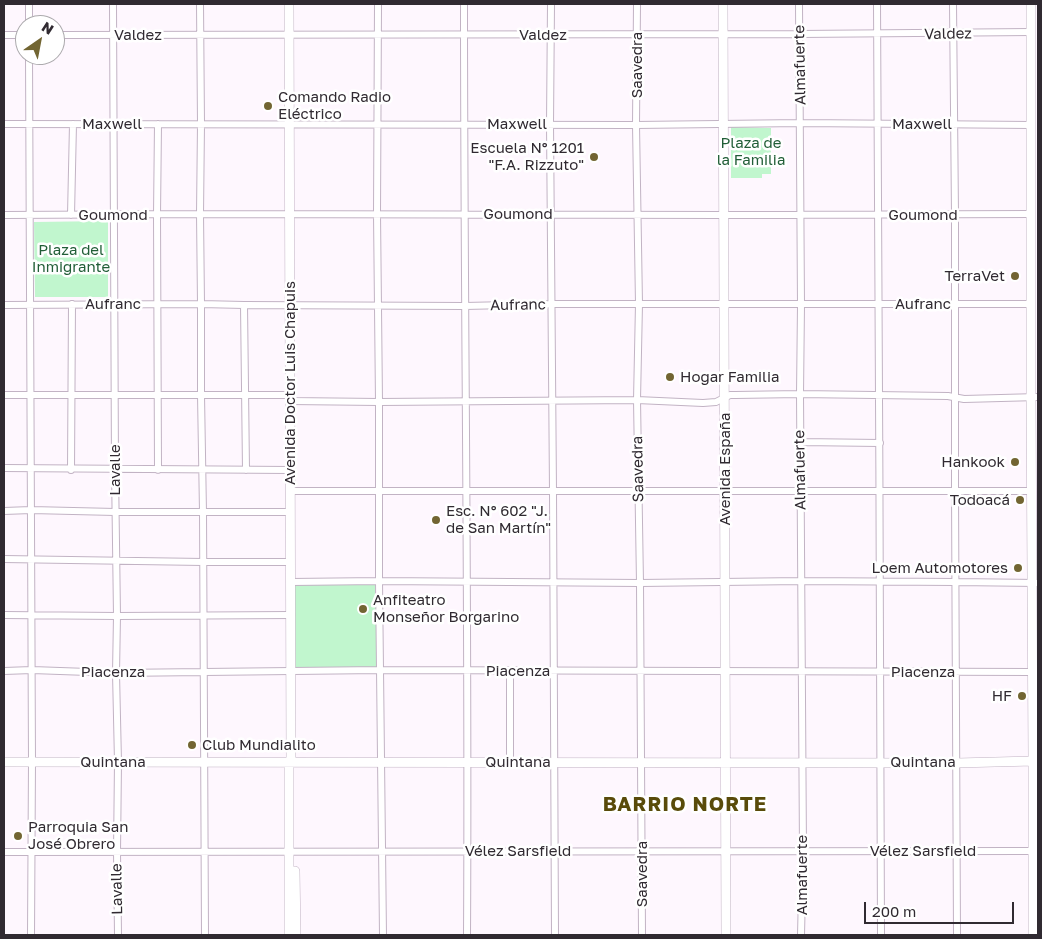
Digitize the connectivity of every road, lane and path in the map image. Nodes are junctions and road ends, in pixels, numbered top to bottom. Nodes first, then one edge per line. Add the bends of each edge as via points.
1 (113, 4) edge
2 (200, 4) edge
3 (289, 4) edge
4 (378, 4) edge
5 (464, 4) edge
6 (551, 4) edge
7 (637, 4) edge
8 (723, 4) edge
9 (799, 4) edge
10 (877, 4) edge
11 (953, 4) edge
12 (1031, 4) edge
13 (1031, 32) junction
14 (200, 34) junction
15 (289, 34) junction
16 (377, 34) junction
17 (464, 34) junction
18 (551, 34) junction
19 (637, 34) junction
20 (723, 34) junction
21 (800, 34) junction
22 (877, 34) junction
23 (953, 34) junction
24 (65, 35) edge
25 (113, 35) junction
26 (29, 65) edge
27 (800, 123) junction
28 (4, 124) edge
29 (30, 124) junction
30 (73, 124) junction
31 (114, 124) junction
32 (158, 124) junction
33 (201, 124) junction
34 (290, 124) junction
35 (377, 124) junction
36 (463, 124) junction
37 (550, 124) junction
38 (724, 124) junction
39 (877, 124) junction
40 (954, 124) junction
41 (636, 125) junction
42 (1031, 125) junction
43 (200, 214) junction
44 (290, 214) junction
45 (377, 214) junction
46 (464, 214) junction
47 (550, 214) junction
48 (637, 214) junction
49 (1031, 214) junction
50 (4, 215) edge
51 (30, 215) junction
52 (71, 215) junction
53 (114, 215) junction
54 (157, 215) junction
55 (724, 215) junction
56 (801, 215) junction
57 (879, 215) junction
58 (955, 215) junction
59 (30, 304) junction
60 (72, 304) junction
61 (115, 304) junction
62 (158, 304) junction
63 (201, 304) junction
64 (551, 304) junction
65 (639, 304) junction
66 (725, 304) junction
67 (880, 304) junction
68 (954, 304) junction
69 (1032, 304) junction
70 (4, 305) edge
71 (244, 305) junction
72 (290, 305) junction
73 (378, 305) junction
74 (801, 305) junction
75 (466, 306) junction
76 (1036, 391) edge
77 (800, 394) junction
78 (4, 395) edge
79 (31, 395) junction
80 (71, 395) junction
81 (115, 395) junction
82 (157, 395) junction
83 (201, 395) junction
84 (244, 395) junction
85 (879, 395) junction
86 (955, 397) junction
87 (290, 398) junction
88 (725, 398) junction
89 (637, 400) junction
90 (465, 401) junction
91 (552, 401) junction
92 (379, 402) junction
93 (800, 442) junction
94 (880, 443) junction
95 (4, 468) edge
96 (31, 468) junction
97 (71, 470) junction
98 (115, 470) junction
99 (158, 470) junction
100 (201, 470) junction
101 (246, 470) junction
102 (290, 470) junction
103 (290, 491) junction
104 (466, 491) junction
105 (553, 491) junction
106 (638, 491) junction
107 (724, 491) junction
108 (801, 491) junction
109 (879, 491) junction
110 (955, 491) junction
111 (1032, 491) junction
112 (379, 492) junction
113 (31, 510) junction
114 (4, 511) edge
115 (115, 512) junction
116 (203, 512) junction
117 (290, 512) junction
118 (4, 559) edge
119 (31, 559) junction
120 (116, 561) junction
121 (203, 562) junction
122 (291, 562) junction
123 (379, 581) junction
124 (801, 581) junction
125 (291, 582) junction
126 (467, 582) junction
127 (724, 582) junction
128 (879, 582) junction
129 (956, 582) junction
130 (554, 583) junction
131 (640, 583) junction
132 (1035, 584) edge
133 (31, 614) junction
134 (4, 615) edge
135 (291, 615) junction
136 (117, 616) junction
137 (203, 616) junction
138 (32, 670) junction
139 (380, 670) junction
140 (641, 670) junction
141 (4, 671) edge
142 (203, 671) junction
143 (291, 671) junction
144 (468, 671) junction
145 (510, 671) junction
146 (554, 671) junction
147 (725, 671) junction
148 (802, 672) junction
149 (880, 672) junction
150 (956, 672) junction
151 (1032, 672) junction
152 (116, 673) junction
153 (1035, 761) edge
154 (4, 762) edge
155 (32, 762) junction
156 (118, 762) junction
157 (204, 762) junction
158 (291, 762) junction
159 (381, 762) junction
160 (468, 762) junction
161 (510, 762) junction
162 (554, 762) junction
163 (642, 762) junction
164 (725, 762) junction
165 (802, 762) junction
166 (880, 762) junction
167 (957, 763) junction
168 (1038, 793) edge
169 (1033, 808) junction
170 (204, 851) junction
171 (291, 851) junction
172 (382, 851) junction
173 (468, 851) junction
174 (555, 851) junction
175 (642, 851) junction
176 (726, 851) junction
177 (802, 851) junction
178 (881, 851) junction
179 (1033, 851) junction
180 (4, 852) edge
181 (31, 852) junction
182 (117, 852) junction
183 (957, 852) junction
184 (31, 935) edge
185 (118, 935) edge
186 (205, 935) edge
187 (289, 935) edge
188 (296, 935) edge
189 (383, 935) edge
190 (467, 935) edge
191 (555, 935) edge
192 (642, 935) edge
193 (726, 935) edge
194 (802, 935) edge
195 (881, 935) edge
196 (957, 935) edge
197 (1033, 935) edge

1 - 25 street, Lavalle
2 - 14 street
3 - 15 main road, Avenida Doctor Luis Chapuis
4 - 16 street
5 - 17 street
6 - 18 street
7 - 19 street, Saavedra
8 - 20 main road, Avenida España
9 - 21 street, Almafuerte
10 - 22 street
11 - 23 street
12 - 13 main road
13 - 23 street, Valdez
13 - 42 main road
14 - 15 street, Valdez
14 - 25 street, Valdez
14 - 33 street
15 - 16 street, Valdez
15 - 34 main road, Avenida Doctor Luis Chapuis
16 - 17 street, Valdez
16 - 35 street
17 - 18 street, Valdez
17 - 36 street
18 - 19 street, Valdez
18 - 37 street
19 - 20 street, Valdez
19 - 41 street, Saavedra
20 - 21 street, Valdez
20 - 38 main road, Avenida España
21 - 22 street, Valdez
21 - 27 street, Almafuerte
22 - 23 street, Valdez
22 - 39 street
23 - 40 street
24 - 25 street, Valdez
25 - 31 street, Lavalle
26 - 29 street
27 - 38 street, Maxwell
27 - 39 street, Maxwell
27 - 56 street, Almafuerte
28 - 29 street, Maxwell
29 - 30 street, Maxwell
29 - 51 street
30 - 31 street, Maxwell
30 - 52 street
31 - 32 street, Maxwell
31 - 53 street, Lavalle
32 - 33 street, Maxwell
32 - 54 street
33 - 34 street, Maxwell
33 - 43 street
34 - 35 street, Maxwell
34 - 44 main road, Avenida Doctor Luis Chapuis
35 - 36 street, Maxwell
35 - 45 street
36 - 37 street, Maxwell
36 - 46 street
37 - 41 street, Maxwell
37 - 47 street
38 - 41 street, Maxwell
38 - 55 main road, Avenida España
39 - 40 street, Maxwell
39 - 57 street
40 - 42 street, Maxwell
40 - 58 street
41 - 48 street, Saavedra
42 - 49 main road
43 - 44 street, Goumond
43 - 54 street, Goumond
43 - 63 street
44 - 45 street, Goumond
44 - 72 main road, Avenida Doctor Luis Chapuis
45 - 46 street, Goumond
45 - 73 street
46 - 47 street, Goumond
46 - 75 street
47 - 48 street, Goumond
47 - 64 street
48 - 55 street, Goumond
48 - 65 street, Saavedra
49 - 58 street, Goumond
49 - 69 main road
50 - 51 street, Goumond
51 - 52 street, Goumond
51 - 59 street
52 - 53 street, Goumond
53 - 54 street, Goumond
53 - 61 street, Lavalle
54 - 62 street
55 - 56 street, Goumond
55 - 66 main road, Avenida España
56 - 57 street, Goumond
56 - 74 street, Almafuerte
57 - 58 street, Goumond
57 - 67 street
58 - 68 street
59 - 60 street, Aufranc
59 - 70 street, Aufranc
59 - 79 street
60 - 61 street, Aufranc
60 - 80 street
61 - 62 street, Aufranc
61 - 81 street, Lavalle
62 - 63 street, Aufranc
62 - 82 street
63 - 71 street, Aufranc
63 - 83 street
64 - 65 street, Aufranc
64 - 75 street, Aufranc
64 - 91 street
65 - 66 street, Aufranc
65 - 89 street, Saavedra
66 - 74 street, Aufranc
66 - 88 main road, Avenida España
67 - 68 street, Aufranc
67 - 74 street, Aufranc
67 - 85 street
68 - 69 street, Aufranc
68 - 86 street
69 - 76 main road
71 - 72 street, Aufranc
71 - 84 street
72 - 73 street, Aufranc
72 - 87 main road, Avenida Doctor Luis Chapuis
73 - 75 street, Aufranc
73 - 92 street
74 - 77 street, Almafuerte
75 - 90 street
76 - 86 street via 964,399
76 - 111 main road
77 - 85 street
77 - 88 street via 730,395
77 - 93 street, Almafuerte
78 - 79 street
79 - 80 street
79 - 96 street
80 - 81 street
80 - 97 street
81 - 82 street
81 - 98 street, Lavalle
82 - 83 street
82 - 99 street
83 - 84 street
83 - 100 street
84 - 87 street
84 - 101 street
85 - 86 street
85 - 94 street
86 - 110 street
87 - 92 street
87 - 102 main road, Avenida Doctor Luis Chapuis
88 - 89 street via 703,403
88 - 107 main road, Avenida España
89 - 91 street
89 - 106 street, Saavedra
90 - 91 street
90 - 92 street
90 - 104 street
91 - 105 street
92 - 112 street
93 - 94 street
93 - 108 street, Almafuerte
94 - 109 street
95 - 96 street
96 - 97 street
96 - 113 street
97 - 98 street
98 - 99 street
98 - 115 street, Lavalle
99 - 100 street
100 - 101 street
100 - 116 street
101 - 102 street
102 - 103 main road, Avenida Doctor Luis Chapuis
103 - 112 street
103 - 117 main road, Avenida Doctor Luis Chapuis
104 - 105 street
104 - 112 street
104 - 126 street
105 - 106 street
105 - 130 street
106 - 107 street
106 - 131 street, Saavedra
107 - 108 street
107 - 127 main road, Avenida España
108 - 109 street
108 - 124 street, Almafuerte
109 - 110 street
109 - 128 street
110 - 111 street
110 - 129 street
111 - 132 main road
112 - 123 street
113 - 114 street
113 - 115 street
113 - 119 street
115 - 116 street
115 - 120 street, Lavalle
116 - 117 street
116 - 121 street
117 - 122 main road, Avenida Doctor Luis Chapuis
118 - 119 street
119 - 120 street
119 - 133 street
120 - 121 street
120 - 136 street, Lavalle
121 - 122 street
121 - 137 street
122 - 125 main road, Avenida Doctor Luis Chapuis
123 - 125 street
123 - 126 street
123 - 139 street
124 - 127 street
124 - 128 street
124 - 148 street, Almafuerte
125 - 135 main road, Avenida Doctor Luis Chapuis
126 - 130 street
126 - 144 street
127 - 131 street
127 - 147 main road, Avenida España
128 - 129 street
128 - 149 street
129 - 132 street
129 - 150 street
130 - 131 street
130 - 146 street
131 - 140 street, Saavedra
132 - 151 main road
133 - 134 street
133 - 136 street
133 - 138 street
135 - 137 street
135 - 143 main road, Avenida Doctor Luis Chapuis
136 - 137 street
136 - 152 street, Lavalle
137 - 142 street
138 - 141 street, Piacenza
138 - 152 street, Piacenza
138 - 155 street
139 - 143 street, Piacenza
139 - 144 street, Piacenza
139 - 159 street
140 - 146 street, Piacenza
140 - 147 street, Piacenza
140 - 163 street, Saavedra
142 - 143 street, Piacenza
142 - 152 street, Piacenza
142 - 157 street
143 - 158 main road, Avenida Doctor Luis Chapuis
144 - 145 street, Piacenza
144 - 160 street
145 - 146 street, Piacenza
145 - 161 street
146 - 162 street
147 - 148 street, Piacenza
147 - 164 main road, Avenida España
148 - 149 street, Piacenza
148 - 165 street, Almafuerte
149 - 150 street, Piacenza
149 - 166 street
150 - 151 street, Piacenza
150 - 167 street
151 - 153 main road
152 - 156 street, Lavalle
153 - 167 main road, Quintana
153 - 169 main road
154 - 155 main road, Quintana
155 - 156 main road, Quintana
155 - 181 street
156 - 157 main road, Quintana
156 - 182 street, Lavalle
157 - 158 main road, Quintana
157 - 170 street
158 - 159 main road, Quintana
158 - 171 main road, Avenida Doctor Luis Chapuis via 294,766
159 - 160 main road, Quintana
159 - 172 street
160 - 161 main road, Quintana
160 - 173 street
161 - 162 main road, Quintana
162 - 163 main road, Quintana
162 - 174 street
163 - 164 main road, Quintana
163 - 175 street, Saavedra
164 - 165 main road, Quintana
164 - 176 main road, Avenida España
165 - 166 main road, Quintana
165 - 177 street, Almafuerte
166 - 167 main road, Quintana
166 - 178 street
167 - 183 street
168 - 169 main road
169 - 179 main road
170 - 171 street, Vélez Sarsfield
170 - 182 street, Vélez Sarsfield
170 - 186 street
171 - 172 street, Vélez Sarsfield
171 - 187 main road
171 - 188 main road
172 - 173 street, Vélez Sarsfield
172 - 189 street
173 - 174 street, Vélez Sarsfield
173 - 190 street
174 - 175 street, Vélez Sarsfield
174 - 191 street
175 - 176 street, Vélez Sarsfield
175 - 192 street, Saavedra
176 - 177 street, Vélez Sarsfield
176 - 193 main road, Avenida España
177 - 178 street, Vélez Sarsfield
177 - 194 street, Almafuerte
178 - 183 street, Vélez Sarsfield
178 - 195 street
179 - 183 street, Vélez Sarsfield
179 - 197 main road
180 - 181 street, Vélez Sarsfield
181 - 182 street, Vélez Sarsfield
181 - 184 street
182 - 185 street, Lavalle
183 - 196 street

